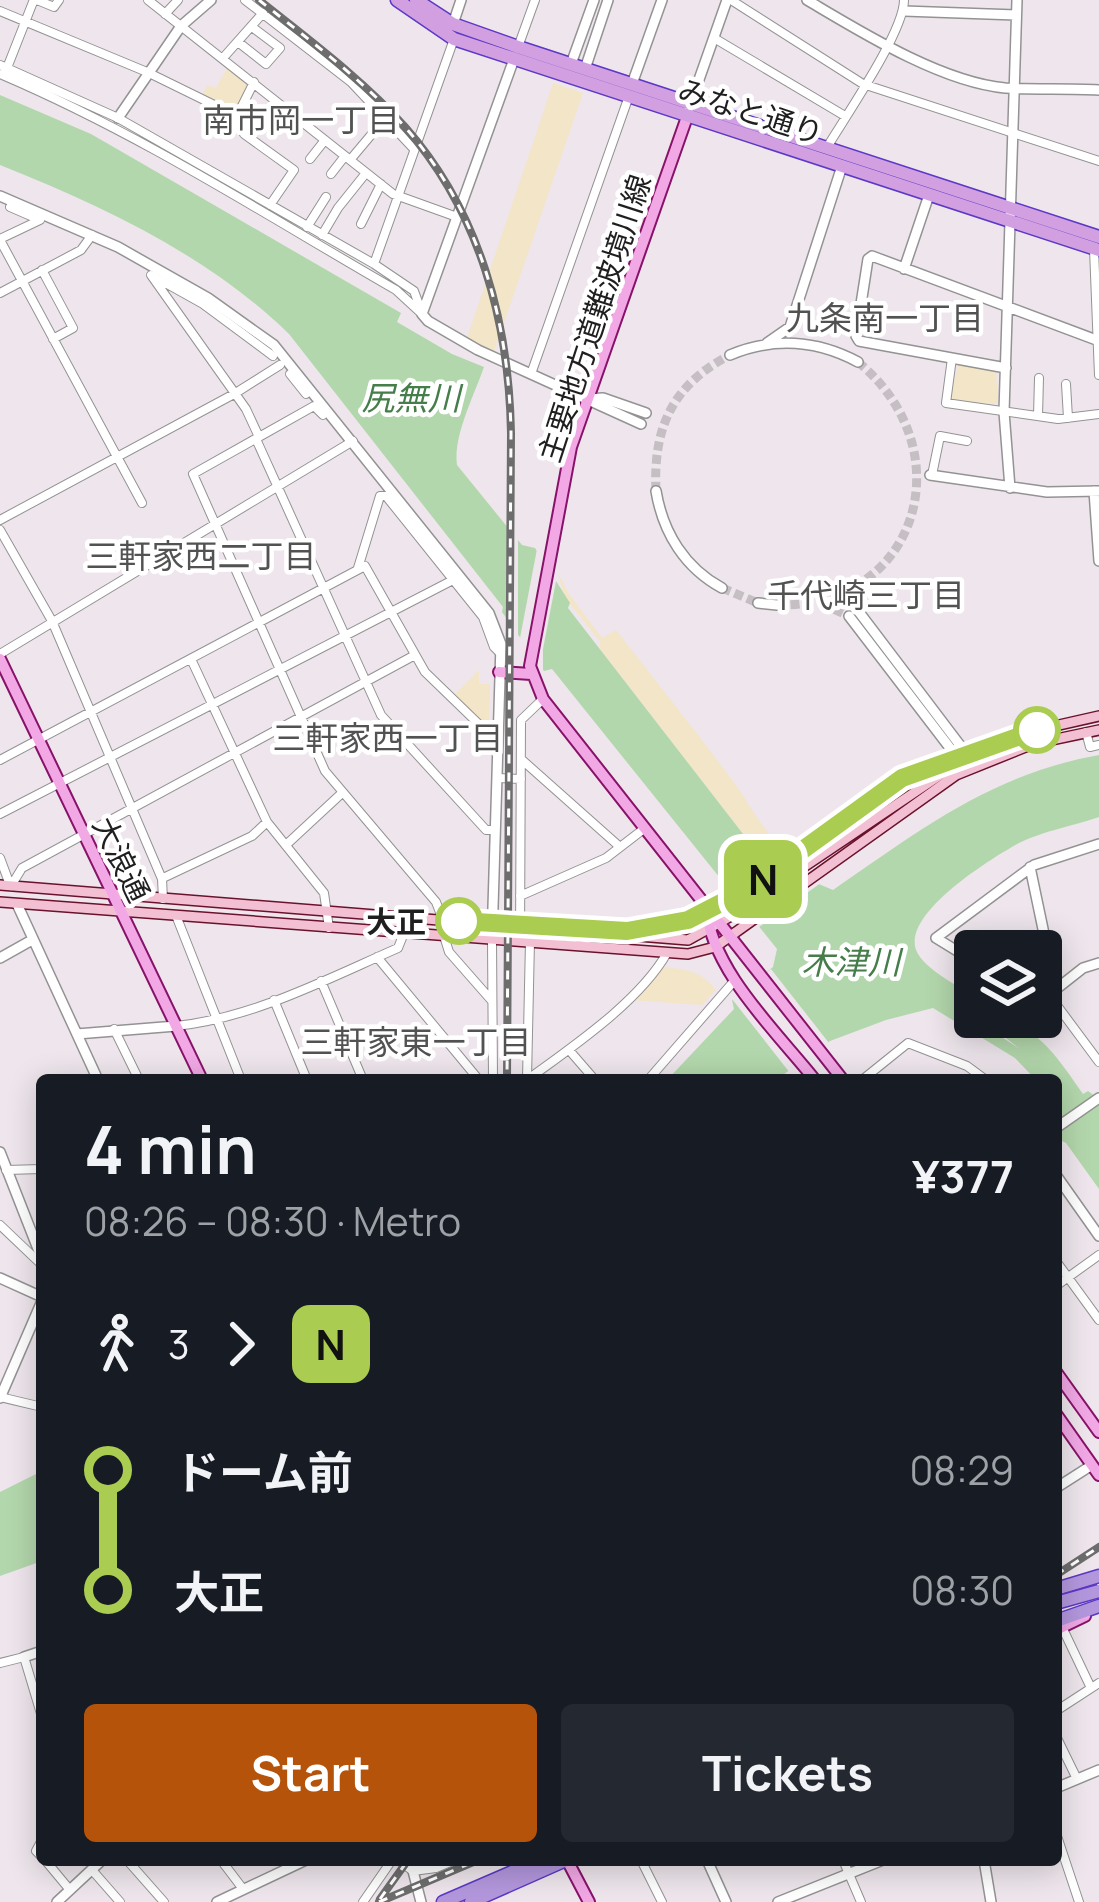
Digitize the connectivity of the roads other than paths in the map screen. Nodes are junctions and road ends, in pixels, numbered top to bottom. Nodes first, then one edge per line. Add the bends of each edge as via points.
1 (59, 0) edge
2 (148, 0) edge
3 (178, 0) edge
4 (211, 0) edge
5 (245, 0) edge
6 (397, 0) edge
7 (461, 0) edge
8 (535, 0) edge
9 (594, 0) edge
10 (608, 0) edge
11 (662, 0) edge
12 (729, 0) edge
13 (807, 0) edge
14 (1017, 0) edge
15 (424, 2) edge
16 (904, 5) edge
17 (946, 6) edge
18 (0, 11) edge
19 (263, 13) junction
20 (166, 14) junction
21 (1016, 15) junction
22 (25, 20) junction
23 (453, 24) junction
24 (181, 26) junction
25 (252, 27) junction
26 (714, 38) junction
27 (454, 39) junction
28 (238, 42) junction
29 (886, 47) junction
30 (516, 53) junction
31 (223, 58) junction
32 (578, 66) junction
33 (2, 69) edge
34 (147, 72) junction
35 (254, 82) junction
36 (863, 84) junction
37 (1014, 87) junction
38 (630, 90) junction
39 (1099, 90) edge
40 (287, 109) junction
41 (689, 111) junction
42 (237, 116) junction
43 (387, 116) junction
44 (845, 116) junction
45 (118, 118) junction
46 (271, 130) dead end
47 (1013, 133) junction
48 (325, 140) junction
49 (826, 148) junction
50 (414, 149) junction
51 (347, 158) junction
52 (310, 159) dead end
53 (1099, 161) edge
54 (842, 166) junction
55 (367, 173) junction
56 (331, 174) dead end
57 (381, 184) junction
58 (929, 195) junction
59 (0, 196) edge
60 (326, 196) dead end
61 (397, 196) junction
62 (269, 205) junction
63 (10, 207) dead end
64 (1010, 215) junction
65 (459, 218) junction
66 (361, 224) dead end
67 (307, 227) junction
68 (92, 235) junction
69 (322, 236) junction
70 (0, 240) edge
71 (1097, 245) edge
72 (374, 264) junction
73 (904, 269) junction
74 (42, 270) junction
75 (22, 281) junction
76 (0, 293) edge
77 (1008, 308) junction
78 (422, 314) junction
79 (790, 328) junction
80 (53, 339) junction
81 (1098, 341) edge
82 (767, 343) junction
83 (805, 343) junction
84 (730, 355) tunnel mouth
85 (952, 358) junction
86 (858, 362) tunnel mouth
87 (280, 365) junction
88 (1006, 368) junction
89 (531, 374) junction
90 (1099, 375) edge
91 (1039, 377) dead end
92 (1066, 384) dead end
93 (234, 394) junction
94 (588, 399) junction
95 (317, 403) junction
96 (1004, 412) junction
97 (1099, 414) edge
98 (323, 415) dead end
99 (1038, 416) junction
100 (1068, 418) junction
101 (644, 419) dead end
102 (258, 438) junction
103 (353, 441) junction
104 (968, 442) dead end
105 (117, 458) junction
106 (931, 475) joint
107 (277, 484) junction
108 (1010, 488) junction
109 (656, 491) tunnel mouth
110 (1097, 491) edge
111 (142, 503) dead end
112 (0, 520) edge
113 (214, 522) junction
114 (0, 530) edge
115 (1099, 561) edge
116 (357, 570) junction
117 (453, 580) junction
118 (324, 588) junction
119 (722, 589) tunnel mouth
120 (758, 602) tunnel mouth
121 (777, 605) tunnel mouth
122 (390, 613) junction
123 (854, 614) tunnel mouth
124 (52, 621) junction
125 (259, 623) junction
126 (346, 635) junction
127 (500, 652) junction
128 (415, 656) junction
129 (0, 657) edge
130 (191, 659) junction
131 (280, 670) junction
132 (499, 672) junction
133 (531, 674) junction
134 (367, 681) junction
135 (543, 699) junction
136 (212, 705) junction
137 (94, 712) junction
138 (1099, 716) edge
139 (300, 717) junction
140 (1099, 730) edge
141 (1086, 732) junction
142 (497, 734) junction
143 (38, 740) junction
144 (1099, 746) edge
145 (234, 753) junction
146 (113, 757) junction
147 (520, 759) junction
148 (0, 760) edge
149 (968, 762) junction
150 (496, 778) junction
151 (520, 778) junction
152 (60, 784) junction
153 (342, 793) junction
154 (134, 807) junction
155 (0, 814) edge
156 (267, 822) junction
157 (645, 828) junction
158 (495, 830) junction
159 (84, 834) junction
160 (287, 844) junction
161 (1099, 844) edge
162 (620, 847) junction
163 (0, 858) edge
164 (1030, 867) junction
165 (163, 878) junction
166 (6, 886) edge
167 (113, 896) junction
168 (520, 896) junction
169 (163, 899) junction
170 (0, 902) edge
171 (17, 904) junction
172 (706, 906) junction
173 (328, 910) junction
174 (121, 912) junction
175 (177, 918) junction
176 (443, 920) junction
177 (720, 922) junction
178 (494, 923) junction
179 (520, 926) junction
180 (328, 928) junction
181 (707, 930) junction
182 (1039, 930) edge
183 (404, 933) junction
184 (730, 935) junction
185 (444, 936) junction
186 (32, 940) junction
187 (492, 940) junction
188 (525, 941) junction
189 (715, 947) junction
190 (954, 949) edge
191 (667, 952) junction
192 (377, 957) junction
193 (0, 958) edge
194 (1099, 963) edge
195 (321, 980) junction
196 (740, 985) junction
197 (1062, 985) edge
198 (274, 1000) junction
199 (491, 1001) junction
200 (1062, 1013) edge
201 (218, 1022) junction
202 (176, 1026) junction
203 (114, 1028) junction
204 (77, 1034) junction
205 (569, 1050) junction
206 (1099, 1062) edge
207 (95, 1074) edge
208 (136, 1074) edge
209 (199, 1074) edge
210 (239, 1074) edge
211 (305, 1074) edge
212 (360, 1074) edge
213 (474, 1074) edge
214 (493, 1074) edge
215 (527, 1074) edge
216 (535, 1074) edge
217 (590, 1074) edge
218 (654, 1074) edge
219 (810, 1074) edge
220 (838, 1074) edge
221 (869, 1074) edge
222 (978, 1074) edge
223 (1099, 1098) edge
224 (1062, 1124) edge
225 (0, 1152) edge
226 (36, 1169) edge
227 (2, 1171) edge
228 (1062, 1184) edge
229 (0, 1225) edge
230 (1099, 1236) edge
231 (36, 1248) edge
232 (1099, 1255) edge
233 (36, 1257) edge
234 (1062, 1269) edge
235 (1068, 1277) junction
236 (0, 1278) edge
237 (1062, 1282) edge
238 (36, 1296) edge
239 (36, 1313) edge
240 (1099, 1320) edge
241 (1062, 1391) edge
242 (0, 1398) edge
243 (36, 1406) edge
244 (1062, 1422) edge
245 (1097, 1425) edge
246 (1096, 1470) edge
247 (1062, 1485) edge
248 (1099, 1576) edge
249 (1062, 1587) edge
250 (1099, 1590) edge
251 (1062, 1604) edge
252 (1099, 1608) edge
253 (1062, 1624) edge
254 (1062, 1632) edge
255 (36, 1653) edge
256 (24, 1657) junction
257 (0, 1663) edge
258 (1095, 1686) edge
259 (36, 1697) edge
260 (1062, 1707) edge
261 (1062, 1748) edge
262 (1099, 1770) edge
263 (1077, 1779) junction
264 (1062, 1785) edge
265 (1062, 1851) edge
266 (50, 1866) edge
267 (96, 1866) edge
268 (132, 1866) edge
269 (226, 1866) edge
270 (292, 1866) edge
271 (390, 1866) edge
272 (405, 1866) edge
273 (417, 1866) edge
274 (441, 1866) edge
275 (513, 1866) edge
276 (526, 1866) edge
277 (558, 1866) edge
278 (560, 1866) edge
279 (572, 1866) edge
280 (644, 1866) edge
281 (711, 1866) edge
282 (846, 1866) edge
283 (868, 1866) edge
284 (985, 1866) edge
285 (92, 1870) junction
286 (413, 1871) junction
287 (850, 1873) junction
288 (243, 1888) junction
289 (70, 1890) junction
290 (492, 1901) edge
291 (57, 1902) edge
292 (78, 1902) edge
293 (120, 1902) edge
294 (164, 1902) edge
295 (217, 1902) edge
296 (362, 1902) edge
297 (421, 1902) edge
298 (434, 1902) edge
299 (443, 1902) edge
300 (471, 1902) edge
301 (589, 1902) edge
302 (662, 1902) edge
303 (726, 1902) edge
304 (778, 1902) edge
305 (861, 1902) edge
306 (991, 1902) edge
307 (1079, 1902) edge

1 - 22 street via 54,7 33,2
2 - 20 street
3 - 20 street
4 - 24 street
5 - 19 street
6 - 27 highway, みなと通り
7 - 23 street
8 - 30 street
9 - 32 street
10 - 32 street
11 - 38 street
12 - 26 street
12 - 36 street
13 - 29 street
14 - 21 street
15 - 23 highway, みなと通り
16 - 17 street
16 - 29 street
17 - 21 street
18 - 22 street
19 - 25 street
19 - 43 street
20 - 24 street
21 - 37 street
22 - 33 street
22 - 34 street
23 - 30 highway, みなと通り
24 - 31 street
24 - 34 street
25 - 28 street
25 - 28 street via 280,48 266,64
26 - 41 street
26 - 44 street
27 - 30 highway, みなと通り
27 - 50 street
28 - 31 street
29 - 36 street
29 - 37 street via 975,82
30 - 32 highway, みなと通り
30 - 38 highway, みなと通り
30 - 65 street
31 - 35 street
32 - 38 highway, みなと通り
33 - 45 street
33 - 78 street via 150,144
34 - 42 street
34 - 45 street
35 - 40 street
35 - 42 street
36 - 44 street
36 - 47 street
37 - 39 street
37 - 47 street
38 - 41 highway, みなと通り
38 - 89 street
40 - 46 street
40 - 48 street
41 - 49 highway, みなと通り
41 - 54 highway, みなと通り
41 - 94 main road, 主要地方道難波境川線
42 - 62 street via 249,122 244,134 294,170
43 - 50 street
43 - 51 street
44 - 49 street
45 - 62 street
47 - 53 street
47 - 64 street
48 - 51 street
48 - 52 street
49 - 64 highway, みなと通り
50 - 61 street
51 - 55 street
51 - 56 street
54 - 58 highway, みなと通り
54 - 79 street
55 - 57 street
55 - 69 street
57 - 61 street
57 - 66 street
58 - 64 highway, みなと通り
58 - 73 street
59 - 68 street
60 - 67 street
61 - 65 street
61 - 72 street
62 - 67 street
63 - 70 street via 40,220
64 - 71 highway, みなと通り
64 - 77 street
65 - 78 street
67 - 69 street
68 - 74 street
68 - 95 street via 242,321 289,360
69 - 72 street
70 - 75 street
71 - 81 street
72 - 78 street via 414,291
73 - 77 street
73 - 85 street via 868,259 856,336
74 - 75 street
74 - 80 street via 74,328
75 - 76 street
75 - 80 street
77 - 81 street
77 - 88 street
78 - 89 street
79 - 82 street
79 - 83 street
80 - 105 street
81 - 90 street
82 - 83 street
82 - 84 street
83 - 86 street
85 - 88 street
85 - 96 street via 946,403
87 - 93 street
87 - 93 street via 151,275
87 - 95 street
88 - 96 street
89 - 94 street
91 - 99 street
92 - 100 street
93 - 102 street
93 - 105 street
94 - 101 street
94 - 133 main road, 主要地方道難波境川線 via 571,447
95 - 98 street
95 - 102 street
95 - 103 street
96 - 99 street
96 - 108 street
97 - 100 street
99 - 100 street
102 - 107 street
102 - 113 street via 193,474
103 - 107 street
103 - 127 street via 489,613
104 - 106 street via 940,436
105 - 111 street
105 - 112 street
106 - 108 street
107 - 113 street
107 - 118 street
108 - 110 street
109 - 119 street via 683,556
110 - 115 street
113 - 124 street
113 - 125 street
114 - 124 street
116 - 117 street via 386,496
116 - 118 street
116 - 122 street via 365,566
117 - 122 street
117 - 127 street
118 - 125 street
118 - 126 street
120 - 121 street
122 - 126 street
122 - 128 street
123 - 149 street
124 - 129 street
124 - 137 street
125 - 130 street
125 - 131 street
126 - 131 street
126 - 134 street
127 - 132 street
128 - 134 street
128 - 142 street
129 - 143 main road, 大浪通
130 - 136 street
130 - 137 street
131 - 136 street
131 - 139 street
132 - 133 main road
132 - 142 street
133 - 135 main road, 主要地方道難波境川線
134 - 139 street
134 - 158 street via 382,715
135 - 147 street via 520,720
135 - 157 main road, 主要地方道難波境川線
136 - 145 street
136 - 146 street
137 - 143 street
137 - 146 street
138 - 149 main road via 1037,730
139 - 145 street
139 - 153 street
140 - 141 main road
141 - 144 street via 1090,747
141 - 149 main road
142 - 150 street
143 - 148 street
143 - 152 main road, 大浪通
145 - 154 street
145 - 156 street
146 - 152 street
146 - 154 street
147 - 151 street
147 - 162 street
149 - 177 main road
149 - 184 main road
150 - 151 street
150 - 158 street
151 - 168 street
152 - 155 street
152 - 159 main road, 大浪通
153 - 160 street
153 - 176 street
154 - 159 street
154 - 165 street
156 - 160 street
156 - 165 street
157 - 162 street
157 - 172 main road, 主要地方道難波境川線
158 - 178 street
159 - 166 street via 22,868
159 - 167 main road, 大浪通
160 - 173 street
161 - 164 street
162 - 168 street
163 - 166 street
164 - 182 street
164 - 190 street via 936,938
165 - 169 street
166 - 167 main road
167 - 169 main road
167 - 174 main road, 大浪通
168 - 179 street
169 - 173 main road
170 - 171 main road
171 - 174 main road
171 - 186 street
172 - 177 main road, 主要地方道難波境川線
172 - 181 main road
173 - 176 main road
173 - 180 street
174 - 175 main road
174 - 202 main road, 大浪通
175 - 180 main road
175 - 201 street
176 - 178 main road
177 - 181 main road
177 - 184 main road, 主要地方道難波境川線
178 - 179 main road
178 - 187 street
179 - 181 main road via 688,940
179 - 188 street
180 - 183 main road
181 - 189 main road
183 - 185 main road
183 - 192 street via 398,948
184 - 189 main road
184 - 220 main road, 主要地方道難波境川線
185 - 187 main road
185 - 199 street
186 - 193 street
186 - 204 street
187 - 188 main road
187 - 199 street
188 - 191 main road
188 - 215 street
189 - 191 main road
189 - 196 main road
191 - 205 street
192 - 195 street
192 - 213 street
194 - 197 street
195 - 198 street
195 - 212 street
196 - 218 street
196 - 219 main road
198 - 201 street
198 - 211 street
199 - 214 street
200 - 206 street
201 - 202 street
201 - 210 street
202 - 203 street
202 - 209 main road, 大浪通
203 - 204 street
203 - 208 street
204 - 207 street
205 - 216 street
205 - 217 street
221 - 222 street via 908,1043
223 - 224 street
225 - 227 street
226 - 227 street
227 - 231 street
228 - 230 street
229 - 233 street
232 - 235 street
234 - 235 street
235 - 237 street
235 - 240 street
236 - 238 street
239 - 242 street
241 - 245 main road
242 - 243 street
244 - 246 main road
246 - 247 street
248 - 249 highway
250 - 251 highway, bridge
252 - 253 highway
254 - 258 street
255 - 256 street
256 - 257 street
256 - 259 street
258 - 260 street
261 - 263 street
262 - 263 street
263 - 264 street
265 - 307 street
266 - 289 street
267 - 285 street
268 - 294 street
269 - 288 street
270 - 288 street
271 - 296 street
272 - 286 street
273 - 286 street
274 - 286 street
275 - 298 main road
276 - 299 highway
277 - 300 highway
278 - 290 main road
279 - 301 main road
280 - 302 street
281 - 303 street
282 - 287 street
283 - 287 street
284 - 306 street
285 - 289 street
285 - 293 street
286 - 297 street
287 - 304 street
287 - 305 street
288 - 295 street
289 - 291 street
289 - 292 street

